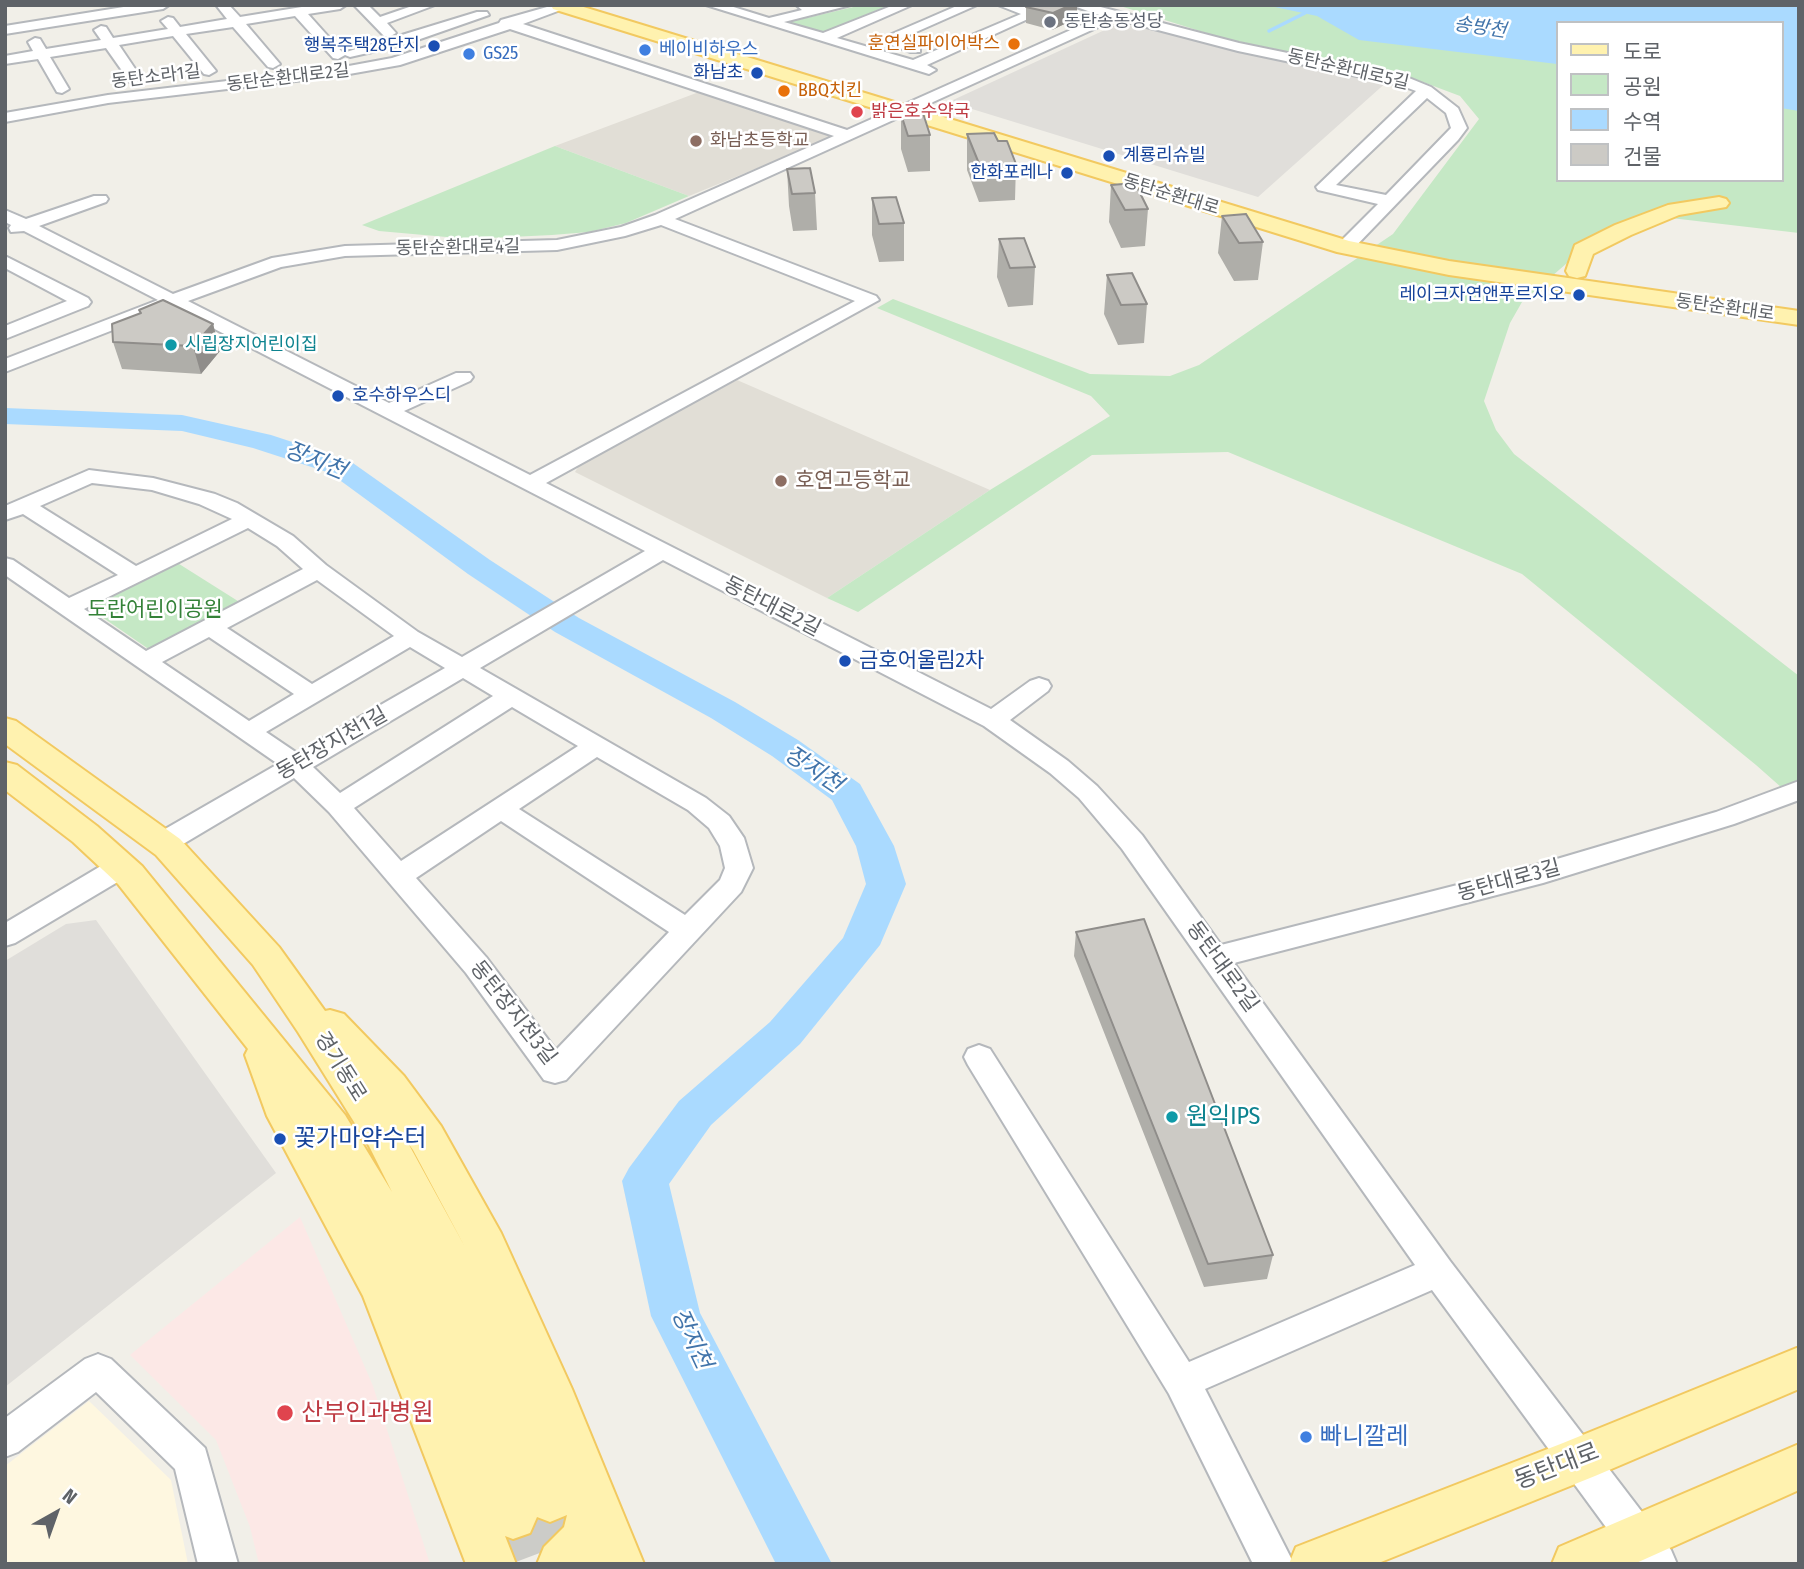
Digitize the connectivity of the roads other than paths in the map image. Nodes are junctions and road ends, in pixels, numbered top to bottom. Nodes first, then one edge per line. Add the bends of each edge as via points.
1 (360, 5) edge
2 (429, 5) edge
3 (605, 5) edge
4 (712, 5) edge
5 (800, 5) edge
6 (845, 5) edge
7 (906, 5) edge
8 (971, 5) edge
9 (1004, 5) edge
10 (1077, 5) edge
11 (160, 6) edge
12 (226, 6) edge
13 (335, 6) edge
14 (564, 6) edge
15 (462, 8) dead end
16 (818, 10) junction
17 (298, 12) junction
18 (482, 15) junction
19 (1115, 15) junction
20 (92, 16) junction
21 (237, 22) junction
22 (377, 22) junction
23 (768, 22) junction
24 (512, 24) junction
25 (26, 27) junction
26 (5, 30) edge
27 (177, 32) junction
28 (824, 38) junction
29 (398, 42) junction
30 (110, 43) junction
31 (41, 54) junction
32 (338, 55) junction
33 (937, 55) junction
34 (321, 58) dead end
35 (5, 60) edge
36 (292, 62) dead end
37 (914, 65) junction
38 (209, 71) dead end
39 (776, 72) junction
40 (135, 79) dead end
41 (970, 82) junction
42 (868, 86) junction
43 (62, 89) dead end
44 (1426, 90) junction
45 (914, 107) junction
46 (5, 118) edge
47 (850, 136) junction
48 (100, 199) dead end
49 (1389, 201) junction
50 (1719, 203) dead end
51 (5, 215) edge
52 (661, 219) junction
53 (25, 225) junction
54 (5, 232) edge
55 (1351, 241) junction
56 (5, 261) edge
57 (1577, 271) junction
58 (173, 301) junction
59 (1799, 303) edge
60 (1799, 318) edge
61 (7, 330) edge
62 (5, 350) edge
63 (34, 355) junction
64 (5, 366) edge
65 (463, 377) dead end
66 (388, 411) junction
67 (530, 483) junction
68 (15, 509) edge
69 (249, 519) junction
70 (662, 551) junction
71 (5, 565) edge
72 (318, 570) junction
73 (134, 575) junction
74 (68, 608) junction
75 (210, 627) junction
76 (410, 637) junction
77 (502, 644) joint
78 (146, 661) junction
79 (461, 668) junction
80 (1039, 686) dead end
81 (312, 695) junction
82 (511, 696) junction
83 (993, 720) junction
84 (5, 728) edge
85 (248, 732) junction
86 (595, 746) junction
87 (296, 765) junction
88 (5, 773) edge
89 (1799, 790) edge
90 (338, 806) junction
91 (500, 809) junction
92 (163, 843) junction
93 (121, 867) junction
94 (399, 876) junction
95 (688, 930) junction
96 (5, 936) edge
97 (1216, 957) junction
98 (979, 1057) dead end
99 (1438, 1271) junction
100 (1799, 1367) edge
101 (1182, 1382) junction
102 (5, 1440) edge
103 (1578, 1460) junction
104 (1799, 1466) edge
105 (523, 1533) edge
106 (1647, 1550) edge
107 (218, 1564) edge
108 (562, 1564) edge
109 (619, 1564) edge
110 (1274, 1564) edge
111 (1314, 1564) edge
112 (1577, 1564) edge

1 - 22 street
2 - 22 street
3 - 42 main road, 동탄순환대로
4 - 23 street
5 - 16 street
6 - 16 street
7 - 28 street
8 - 33 street via 885,40
9 - 33 street via 1034,13
10 - 19 street, 동탄순환대로5길
11 - 20 street
11 - 27 street
12 - 21 street
13 - 17 street
14 - 24 street, 동탄순환대로2길
14 - 39 main road, 동탄순환대로
15 - 18 street
16 - 23 street
17 - 21 street
17 - 32 street
18 - 24 street
18 - 29 street
19 - 41 street
19 - 44 street, 동탄순환대로5길 via 1238,47 1389,76
20 - 25 street
20 - 30 street
21 - 27 street
21 - 36 street via 267,65
22 - 29 street
23 - 28 street
24 - 46 street, 동탄순환대로2길 via 433,52 368,67 108,99
24 - 47 street
25 - 26 street
25 - 31 street
27 - 30 street
27 - 38 street
28 - 37 street
29 - 32 street
30 - 31 street
30 - 40 street
31 - 35 street
31 - 43 street
32 - 34 street
33 - 37 street
37 - 41 street
39 - 42 main road via 858,93 867,91
39 - 45 main road, 동탄순환대로
41 - 45 street
42 - 45 main road, 동탄순환대로
44 - 49 street, 동탄순환대로5길 via 1453,111 1459,128
44 - 49 street via 1324,187
45 - 47 street, 동탄순환대로4길
45 - 55 main road, 동탄순환대로
47 - 52 street, 동탄순환대로4길
48 - 53 street
49 - 55 street, 동탄순환대로5길
50 - 57 main road via 1675,209 1623,230 1583,250
51 - 53 street, 동탄대로2길
52 - 58 street, 동탄순환대로4길 via 592,240 557,244 379,249 306,256 246,272
52 - 67 street via 870,300
53 - 54 street
53 - 58 street, 동탄대로2길
55 - 57 main road, 동탄순환대로
55 - 60 main road, 동탄순환대로 via 1449,268
56 - 61 street via 82,302
57 - 59 main road, 동탄순환대로
58 - 63 street, 동탄순환대로4길
58 - 66 street, 동탄대로2길
62 - 63 street
63 - 64 street, 동탄순환대로4길
65 - 66 street
66 - 67 street, 동탄대로2길
67 - 70 street, 동탄대로2길
68 - 69 street, 동탄장지천3길 via 89,476 115,477 207,499
68 - 73 street
69 - 72 street, 동탄장지천3길 via 285,541
69 - 73 street
70 - 77 street
70 - 83 street, 동탄대로2길
71 - 74 street, 동탄장지천3길
72 - 75 street
72 - 76 street, 동탄장지천3길
73 - 74 street
74 - 78 street, 동탄장지천3길
75 - 78 street
75 - 81 street
76 - 79 street, 동탄장지천3길
76 - 81 street
77 - 79 street, 동탄장지천1길
78 - 85 street, 동탄장지천3길
79 - 82 street, 동탄장지천3길
79 - 87 street, 동탄장지천1길
80 - 83 street
81 - 85 street
82 - 86 street, 동탄장지천3길
82 - 90 street
83 - 97 street, 동탄대로2길 via 1031,744 1088,792 1132,842
84 - 92 main road
85 - 87 street, 동탄장지천3길
86 - 91 street
86 - 95 street, 동탄장지천3길 via 697,804 719,822 734,845 739,868 731,886
87 - 90 street, 동탄장지천3길
87 - 92 street, 동탄장지천1길
88 - 93 main road
89 - 97 street, 동탄대로3길 via 1725,818 1543,873
90 - 94 street, 동탄장지천3길
91 - 94 street
91 - 95 street
92 - 105 main road via 390,1087 427,1138 486,1247 549,1390
93 - 96 street
93 - 105 main road via 253,1026 287,1116
94 - 95 street, 동탄장지천3길 via 475,965 555,1071
97 - 99 street, 동탄대로2길
98 - 101 street
99 - 101 street
99 - 103 street, 동탄대로2길
100 - 103 main road, 동탄대로
101 - 110 street
102 - 107 street via 98,1370 192,1460
103 - 106 street, 동탄대로2길
103 - 111 main road, 동탄대로
104 - 106 main road
105 - 108 main road via 590,1527
105 - 109 main road
106 - 112 main road

